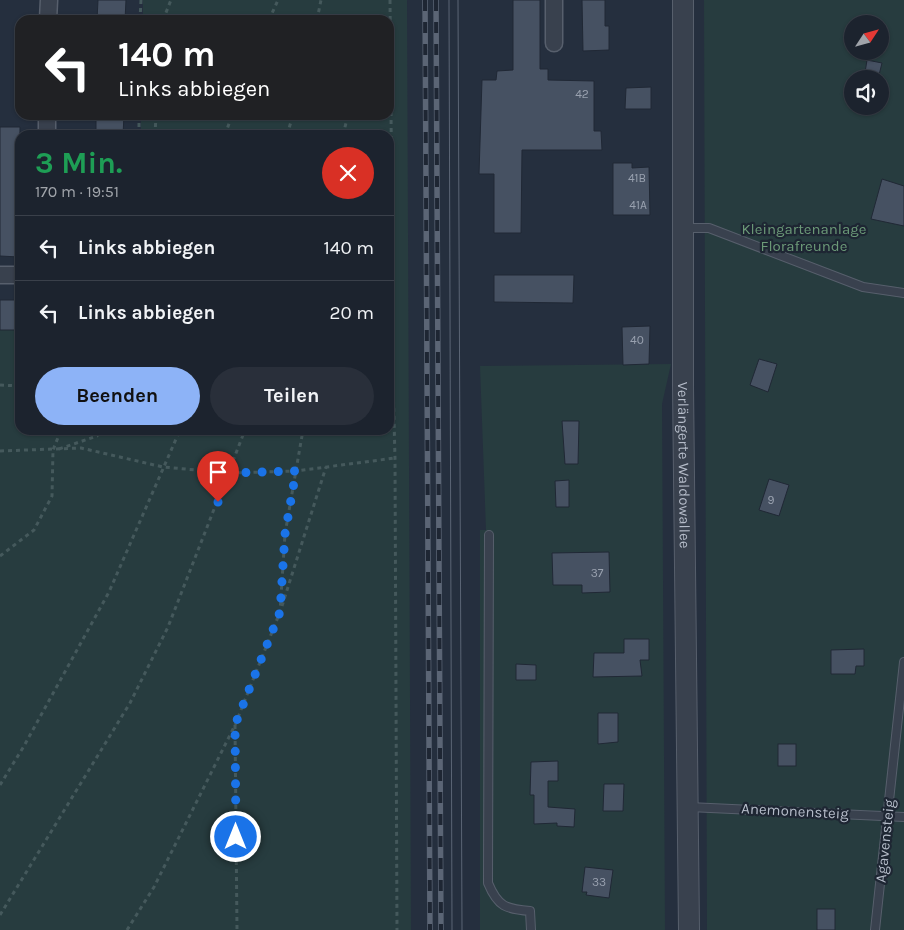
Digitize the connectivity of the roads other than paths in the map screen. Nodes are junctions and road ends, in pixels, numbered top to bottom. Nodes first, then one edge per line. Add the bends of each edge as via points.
1 (49, 0) edge
2 (554, 0) edge
3 (683, 0) edge
4 (48, 15) edge
5 (554, 43) dead end
6 (683, 228) junction
7 (0, 275) edge
8 (15, 275) edge
9 (904, 293) edge
10 (490, 535) dead end
11 (904, 662) edge
12 (686, 807) junction
13 (887, 816) junction
14 (904, 816) edge
15 (531, 930) edge
16 (689, 930) edge
17 (875, 930) edge

1 - 4 street
2 - 5 street
3 - 6 street, Verlängerte Waldowallee
6 - 9 lane via 709,228 863,287
6 - 12 street, Verlängerte Waldowallee
7 - 8 street
10 - 15 lane via 488,883 498,902 510,909 530,911
11 - 13 lane, Agavensteig
12 - 13 lane, Anemonensteig
12 - 16 street, Verlängerte Waldowallee
13 - 14 lane, Anemonensteig
13 - 17 lane, Agavensteig

